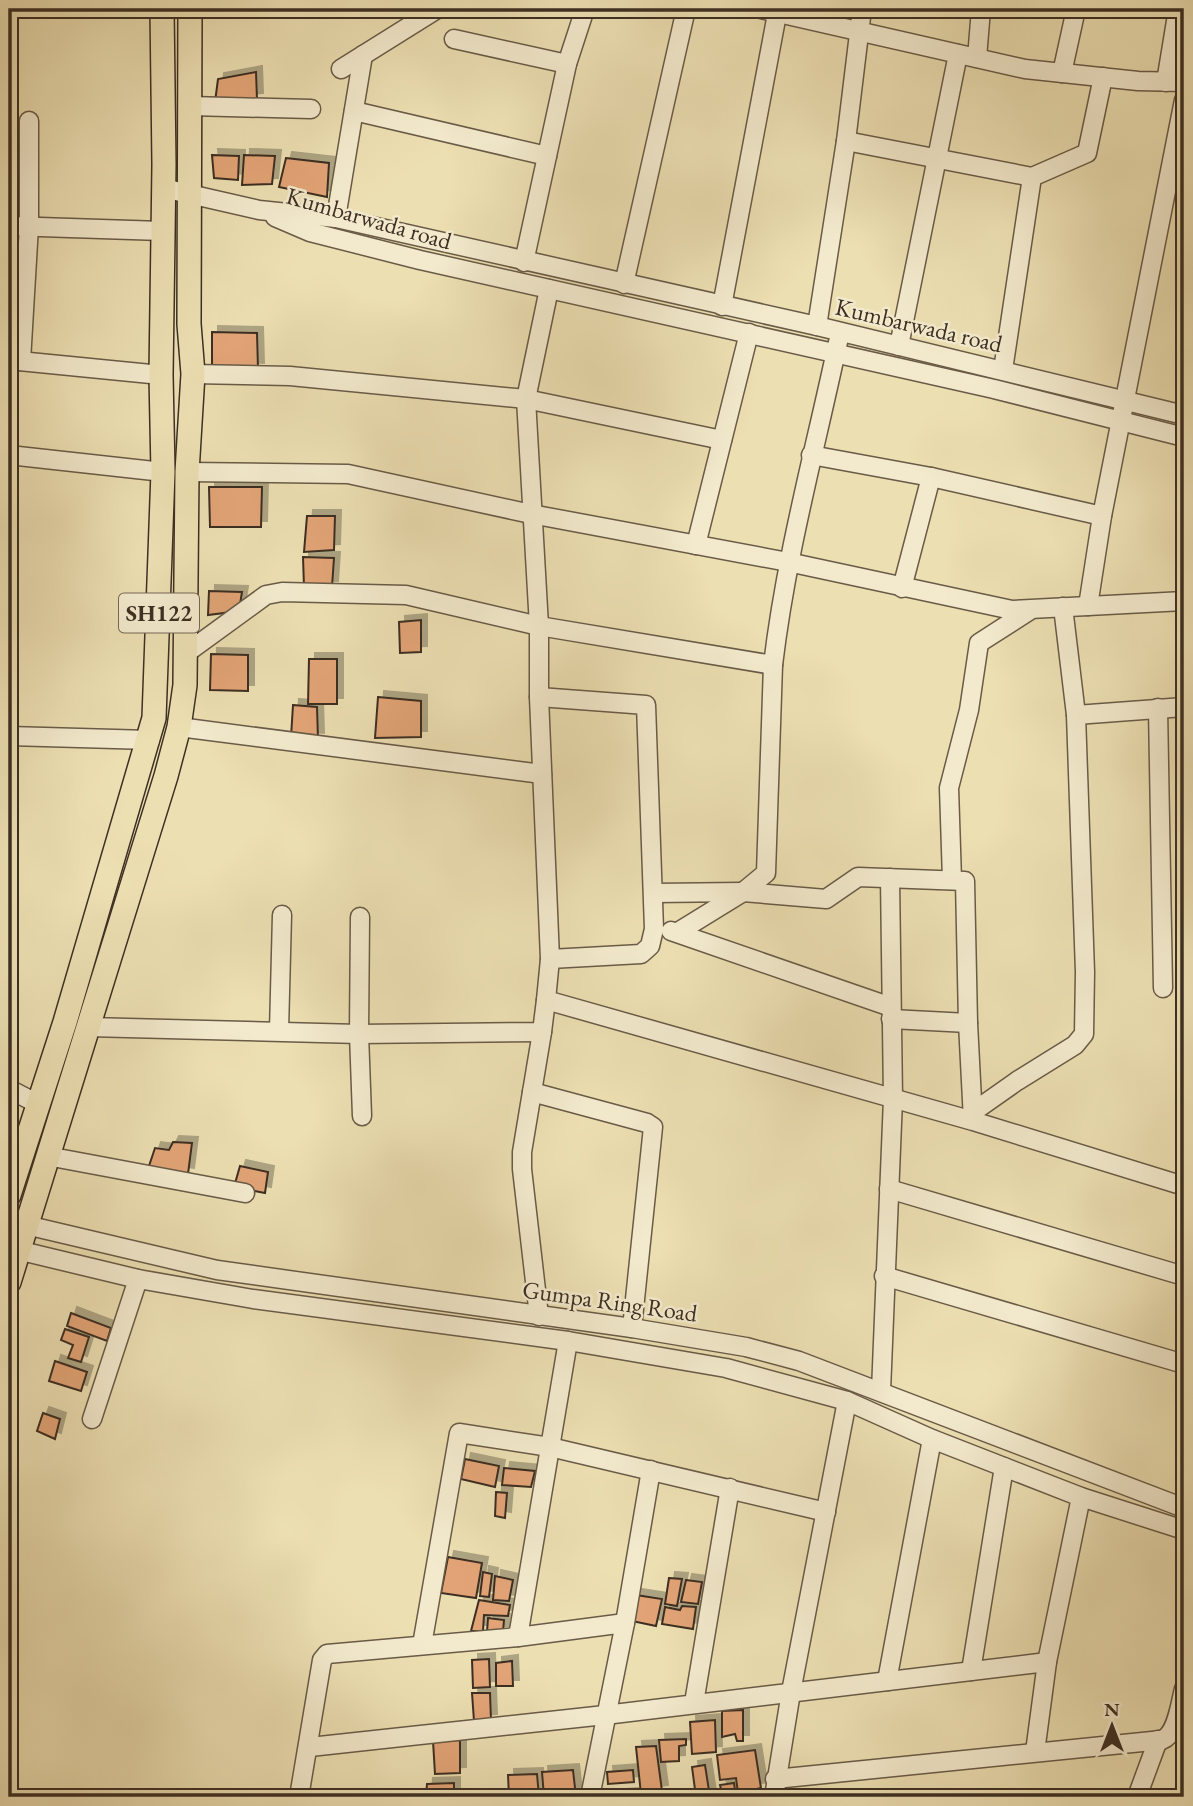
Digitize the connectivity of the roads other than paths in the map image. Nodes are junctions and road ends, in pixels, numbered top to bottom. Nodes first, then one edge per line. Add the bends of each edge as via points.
1 (162, 9) edge
2 (190, 9) edge
3 (437, 9) edge
4 (585, 9) edge
5 (686, 9) edge
6 (862, 9) edge
7 (981, 9) edge
8 (1076, 9) edge
9 (1178, 9) edge
10 (769, 11) edge
11 (859, 32) junction
12 (454, 39) dead end
13 (958, 54) junction
14 (363, 55) junction
15 (976, 58) junction
16 (567, 64) junction
17 (341, 69) dead end
18 (1062, 73) junction
19 (1103, 77) junction
20 (1166, 82) junction
21 (1184, 82) edge
22 (1184, 100) edge
23 (190, 106) junction
24 (311, 109) dead end
25 (354, 111) junction
26 (29, 121) dead end
27 (846, 141) junction
28 (547, 156) junction
29 (937, 160) junction
30 (1032, 177) junction
31 (163, 188) junction
32 (189, 194) junction
33 (259, 211) junction
34 (336, 218) junction
35 (9, 226) edge
36 (29, 226) junction
37 (162, 231) junction
38 (524, 261) junction
39 (624, 284) junction
40 (549, 289) junction
41 (722, 306) junction
42 (817, 326) junction
43 (840, 332) junction
44 (749, 333) junction
45 (899, 346) junction
46 (836, 354) junction
47 (15, 361) edge
48 (1003, 370) junction
49 (193, 374) junction
50 (160, 375) junction
51 (526, 399) junction
52 (1125, 400) junction
53 (1184, 415) edge
54 (1121, 420) junction
55 (1184, 437) edge
56 (722, 440) junction
57 (9, 454) edge
58 (811, 455) junction
59 (163, 472) junction
60 (187, 472) junction
61 (932, 477) junction
62 (531, 514) junction
63 (1102, 516) junction
64 (696, 545) junction
65 (788, 562) junction
66 (902, 588) junction
67 (1184, 601) edge
68 (1088, 606) junction
69 (1063, 607) junction
70 (1033, 608) junction
71 (539, 626) junction
72 (185, 654) junction
73 (773, 665) junction
74 (539, 697) junction
75 (1184, 707) edge
76 (1158, 708) junction
77 (1076, 715) junction
78 (179, 727) junction
79 (9, 736) edge
80 (150, 740) junction
81 (542, 774) junction
82 (890, 878) junction
83 (952, 880) junction
84 (743, 892) junction
85 (654, 893) junction
86 (282, 915) dead end
87 (360, 917) dead end
88 (654, 929) junction
89 (678, 932) junction
90 (550, 959) junction
91 (1163, 988) dead end
92 (546, 1000) junction
93 (891, 1013) junction
94 (968, 1023) junction
95 (89, 1027) junction
96 (279, 1031) junction
97 (542, 1032) junction
98 (359, 1034) junction
99 (9, 1089) edge
100 (532, 1092) junction
101 (893, 1099) junction
102 (38, 1104) junction
103 (362, 1116) dead end
104 (973, 1117) junction
105 (47, 1156) junction
106 (1184, 1186) edge
107 (889, 1189) junction
108 (245, 1193) dead end
109 (9, 1195) edge
110 (17, 1223) edge
111 (14, 1249) edge
112 (884, 1276) junction
113 (1184, 1276) edge
114 (138, 1279) junction
115 (9, 1282) edge
116 (539, 1316) junction
117 (632, 1328) junction
118 (568, 1341) junction
119 (1184, 1364) edge
120 (880, 1391) junction
121 (847, 1401) junction
122 (92, 1419) dead end
123 (932, 1439) junction
124 (550, 1447) junction
125 (1004, 1467) junction
126 (651, 1469) junction
127 (730, 1488) junction
128 (1081, 1497) junction
129 (1184, 1508) edge
130 (826, 1512) junction
131 (1184, 1530) edge
132 (625, 1623) junction
133 (518, 1637) junction
134 (422, 1645) junction
135 (1047, 1662) junction
136 (971, 1671) junction
137 (887, 1681) junction
138 (1184, 1689) edge
139 (791, 1692) junction
140 (694, 1703) junction
141 (605, 1715) junction
142 (1171, 1736) edge
143 (310, 1746) junction
144 (1035, 1752) junction
145 (774, 1788) edge
146 (299, 1797) edge
147 (590, 1797) edge
148 (1137, 1797) edge

1 - 31 main road, SH122
2 - 23 main road
3 - 14 street
4 - 16 street
5 - 39 street
6 - 11 street
7 - 15 street
8 - 18 street
9 - 20 street
10 - 11 street
10 - 41 street
11 - 13 street
11 - 27 street
12 - 16 street
13 - 15 street
13 - 29 street
14 - 17 street
14 - 25 street
15 - 18 street
16 - 28 street
18 - 19 street
19 - 20 street
19 - 30 street via 1087,153
20 - 21 street
22 - 52 street
23 - 24 street
23 - 32 main road
25 - 28 street
25 - 34 street
26 - 36 street
27 - 29 street
27 - 42 street
28 - 38 street
29 - 30 street
29 - 45 street
30 - 48 street
31 - 32 street
31 - 37 main road, SH122
32 - 33 street
32 - 49 main road
33 - 34 street, Kumbarwada road
33 - 40 street, Kumbarwada road via 310,232
34 - 38 street, Kumbarwada road
35 - 36 street
36 - 37 street
36 - 47 street
37 - 50 main road, SH122
38 - 39 street, Kumbarwada road
39 - 41 street, Kumbarwada road
40 - 44 street, Kumbarwada road
40 - 51 street
41 - 42 street, Kumbarwada road
42 - 43 street, Kumbarwada road
43 - 45 street, Kumbarwada road
43 - 46 street
44 - 46 street, Kumbarwada road
44 - 56 street
45 - 48 street, Kumbarwada road
46 - 54 street, Kumbarwada road
46 - 58 street
47 - 50 street
48 - 52 street, Kumbarwada road
49 - 51 street via 290,376
49 - 60 main road
50 - 59 main road, SH122
51 - 56 street
51 - 62 street
52 - 53 street, Kumbarwada road
52 - 54 street
54 - 55 street, Kumbarwada road
54 - 63 street
56 - 64 street
57 - 59 street
58 - 61 street
58 - 65 street
59 - 80 main road, SH122 via 156,700
60 - 62 street via 348,474
60 - 72 main road
61 - 63 street
61 - 66 street
62 - 64 street
62 - 71 street
63 - 68 street
64 - 65 street
65 - 66 street
65 - 73 street
66 - 70 street via 1012,610
67 - 68 street
68 - 69 street
69 - 70 street
69 - 77 street
70 - 83 street via 979,643 969,710 949,788
71 - 72 street via 406,596 282,592 266,596
71 - 73 street
71 - 74 street
72 - 78 main road
73 - 84 street via 766,870
74 - 81 street
74 - 85 street via 646,705
75 - 76 street
76 - 77 street
76 - 91 street
77 - 104 street via 1084,1034
78 - 81 street
78 - 95 main road
79 - 80 street
80 - 102 main road, SH122
81 - 90 street
82 - 83 street
82 - 84 street via 858,877 827,898
82 - 93 street
83 - 94 street via 965,881
84 - 85 street
84 - 89 street
85 - 88 street
86 - 96 street
87 - 98 street
88 - 89 street
88 - 90 street via 650,946 640,954
89 - 93 street
90 - 92 street
92 - 97 street
92 - 101 street
93 - 94 street
93 - 101 street
94 - 104 street
95 - 96 street
95 - 105 main road
96 - 98 street
97 - 98 street
97 - 100 street
98 - 103 street
99 - 102 street
100 - 116 street via 522,1169
100 - 117 street via 653,1127
101 - 104 street
101 - 107 street
102 - 109 main road, SH122
104 - 106 street
105 - 108 street
105 - 110 main road
107 - 112 street
107 - 113 street
110 - 111 main road
110 - 116 street, Gumpa Ring Road via 217,1270
111 - 114 street, Gumpa Ring Road
111 - 115 main road
112 - 119 street
112 - 120 street
114 - 118 street, Gumpa Ring Road
114 - 122 street
116 - 117 street, Gumpa Ring Road
117 - 120 street, Gumpa Ring Road via 746,1347
118 - 121 street, Gumpa Ring Road via 726,1368
118 - 124 street
120 - 129 street, Gumpa Ring Road
121 - 123 street, Gumpa Ring Road
121 - 130 street
123 - 125 street, Gumpa Ring Road
123 - 137 street
124 - 126 street
124 - 133 street
124 - 134 street via 458,1434
125 - 128 street, Gumpa Ring Road
125 - 136 street
126 - 127 street
126 - 132 street
127 - 130 street
127 - 140 street
128 - 131 street, Gumpa Ring Road
128 - 135 street
130 - 139 street
132 - 133 street
132 - 141 street
133 - 134 street
134 - 143 street via 324,1656
135 - 136 street
135 - 144 street
136 - 137 street
137 - 139 street
138 - 142 street
139 - 140 street
139 - 145 street
140 - 141 street
141 - 143 street
141 - 147 street
142 - 144 street
142 - 148 street
143 - 146 street
144 - 145 street

